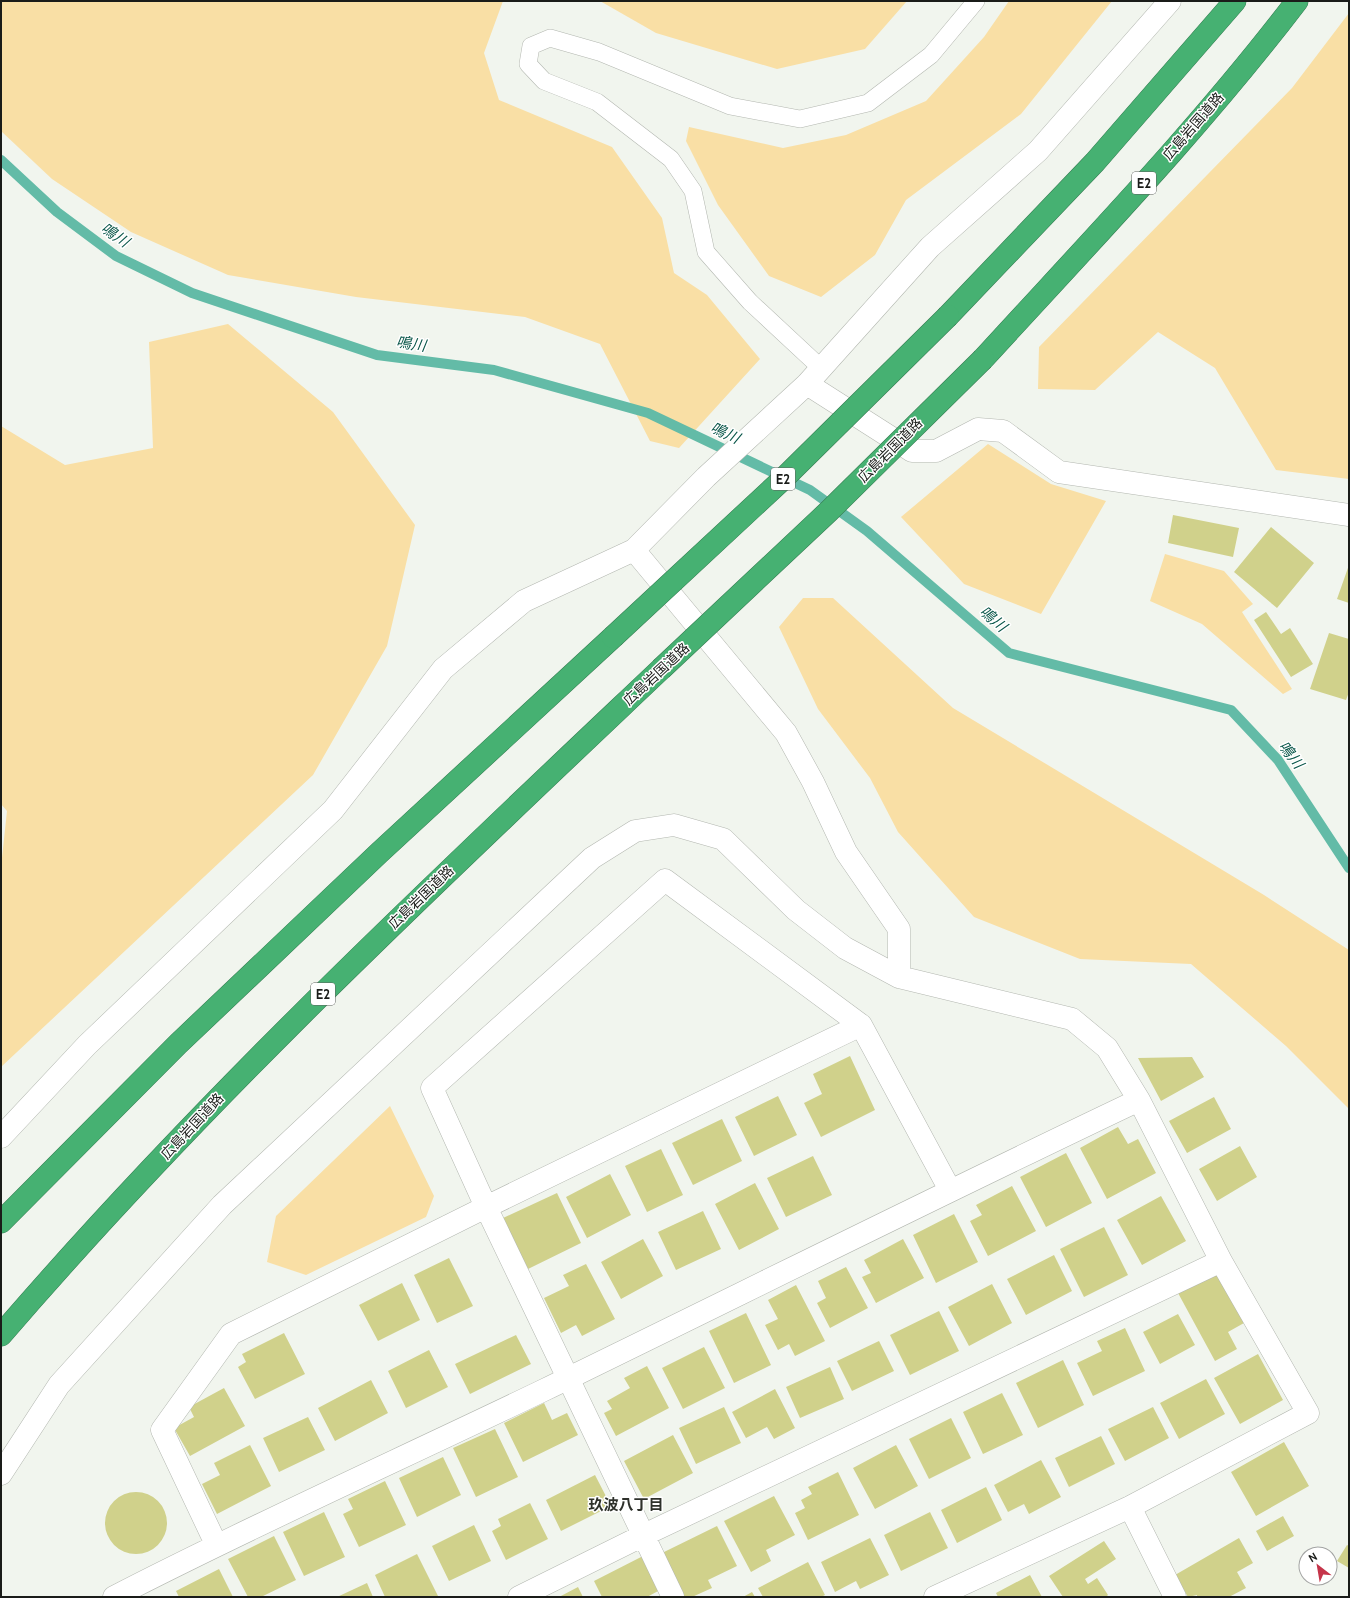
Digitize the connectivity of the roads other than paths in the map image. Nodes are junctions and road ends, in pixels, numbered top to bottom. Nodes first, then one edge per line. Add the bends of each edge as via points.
1 (976, 1) edge
2 (1170, 1) edge
3 (1235, 1) edge
4 (1297, 1) edge
5 (814, 376) junction
6 (1349, 515) edge
7 (634, 550) junction
8 (899, 977) junction
9 (861, 1025) junction
10 (1139, 1100) junction
11 (1, 1137) edge
12 (950, 1190) junction
13 (486, 1207) junction
14 (1, 1222) edge
15 (1221, 1261) junction
16 (1, 1335) edge
17 (569, 1378) junction
18 (1, 1474) edge
19 (1130, 1507) junction
20 (644, 1535) junction
21 (216, 1544) junction
22 (114, 1597) edge
23 (519, 1597) edge
24 (673, 1597) edge
25 (935, 1597) edge
26 (1175, 1597) edge

1 - 5 lane via 931,55 868,103 800,119 730,106 599,52 550,38 531,46 528,64 544,81 597,102 671,159 693,191 706,252
2 - 5 street via 1038,151 930,246
3 - 14 highway, E2, bridge via 1095,162 948,316 783,479 379,853 178,1044
4 - 16 highway, 広島岩国道路 / E2, bridge via 1265,43 1130,200 983,359 829,511 390,927 216,1100
5 - 6 street via 912,451 936,451 978,429 1003,431 1059,472
5 - 7 street via 706,477
7 - 8 street via 786,733 813,782 846,852 898,929
7 - 11 street via 524,601 444,669 333,810 87,1045
8 - 10 street via 1072,1019 1107,1048
8 - 18 street via 845,948 796,910 723,838 674,825 635,831 592,858 222,1205 58,1384
9 - 12 street
9 - 13 street
9 - 13 street via 665,880 432,1088
10 - 12 street
10 - 15 street
12 - 17 street
13 - 17 street
13 - 21 street via 231,1334 162,1430
15 - 19 street via 1308,1412
15 - 20 street
17 - 20 street
17 - 21 street
19 - 25 street
19 - 26 street
20 - 23 street
20 - 24 street
21 - 22 street

